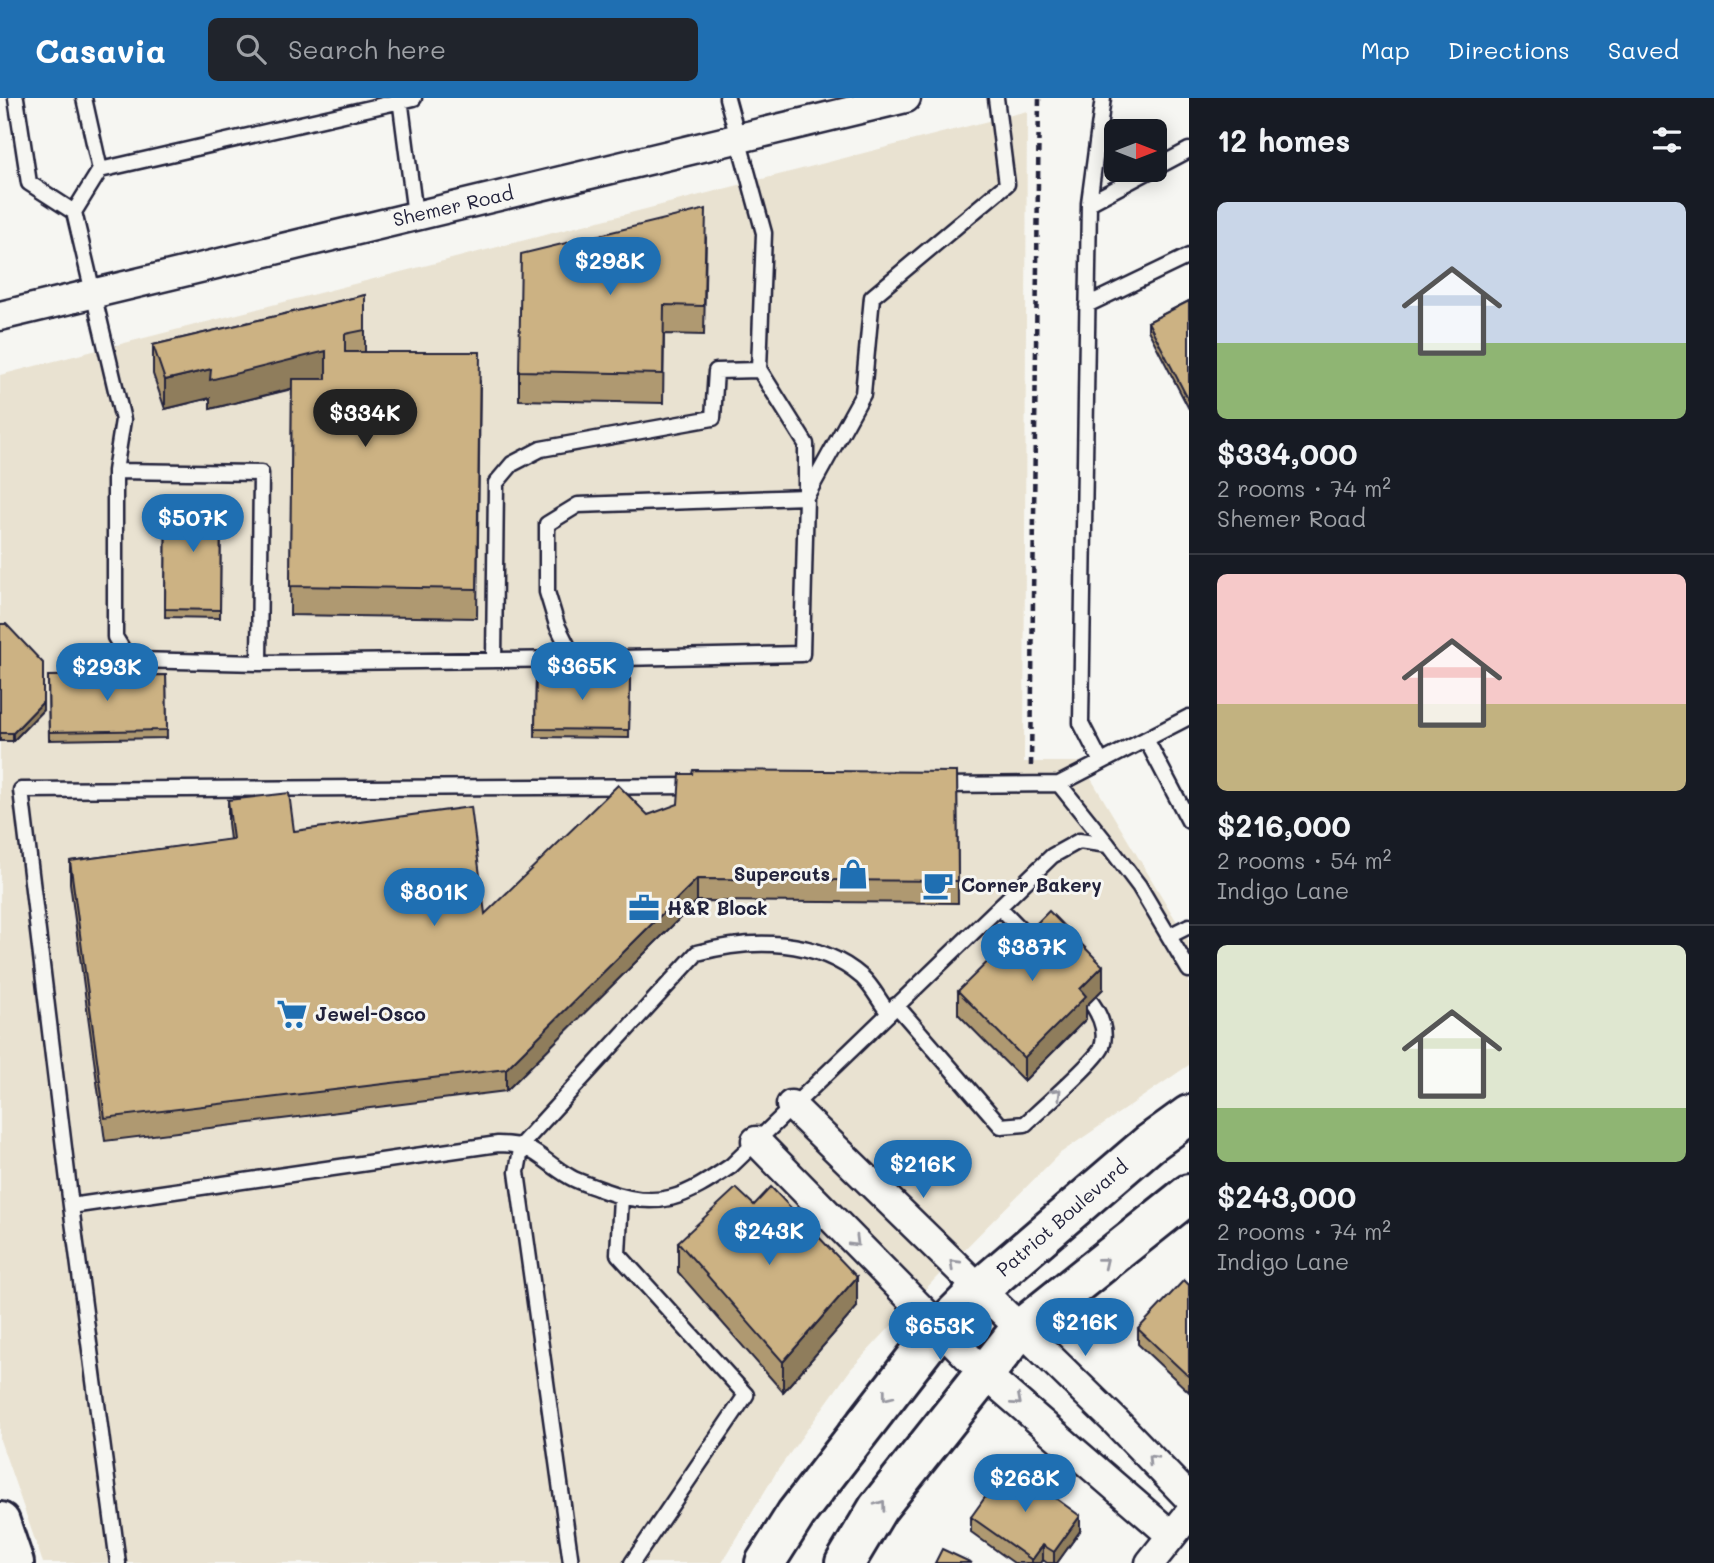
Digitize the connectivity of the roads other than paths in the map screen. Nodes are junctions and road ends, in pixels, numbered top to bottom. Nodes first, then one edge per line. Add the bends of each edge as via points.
1 (16, 98) edge
2 (84, 98) edge
3 (727, 98) edge
4 (906, 98) edge
5 (996, 98) edge
6 (1103, 98) edge
7 (405, 99) edge
8 (737, 138) junction
9 (1189, 150) edge
10 (1167, 162) edge
11 (100, 170) junction
12 (1129, 182) edge
13 (1089, 203) junction
14 (75, 212) junction
15 (415, 215) junction
16 (1189, 256) edge
17 (91, 293) junction
18 (1087, 305) junction
19 (0, 316) edge
20 (760, 370) junction
21 (115, 471) junction
22 (806, 497) junction
23 (574, 659) junction
24 (495, 660) junction
25 (259, 663) junction
26 (1189, 717) edge
27 (1146, 739) junction
28 (1101, 762) junction
29 (1059, 784) junction
30 (920, 785) edge
31 (713, 786) edge
32 (1189, 821) edge
33 (1108, 845) junction
34 (999, 907) junction
35 (1189, 926) edge
36 (1169, 936) junction
37 (1047, 956) edge
38 (1187, 961) edge
39 (1065, 974) edge
40 (892, 1009) junction
41 (791, 1105) junction
42 (1189, 1115) edge
43 (755, 1141) junction
44 (522, 1144) junction
45 (1189, 1194) edge
46 (621, 1196) junction
47 (71, 1206) junction
48 (979, 1289) junction
49 (942, 1328) junction
50 (1020, 1329) junction
51 (985, 1374) junction
52 (1189, 1498) edge
53 (1189, 1514) edge
54 (0, 1522) edge
55 (1171, 1535) junction
56 (14, 1563) edge
57 (118, 1563) edge
58 (571, 1563) edge
59 (632, 1563) edge
60 (765, 1563) edge
61 (845, 1563) edge
62 (1150, 1563) edge

1 - 14 lane via 29,183
2 - 11 lane
3 - 8 lane
4 - 8 street, Shemer Road
5 - 22 lane via 1007,184 872,297 863,394
6 - 13 lane
7 - 11 lane
7 - 15 lane
8 - 15 street, Shemer Road
8 - 20 lane via 764,233
9 - 10 lane
11 - 14 lane
12 - 13 lane
13 - 18 lane
14 - 17 lane
15 - 17 street, Shemer Road
16 - 18 lane
17 - 19 street, Shemer Road
17 - 21 lane via 123,420
18 - 28 lane via 1081,723
20 - 22 lane via 806,444
20 - 24 lane via 716,370 713,418 541,449 512,464 496,483
21 - 25 lane via 115,637 123,650 135,660
21 - 25 lane via 261,473
22 - 23 lane via 802,654
22 - 23 lane via 578,505 559,514 547,524 547,592
23 - 24 lane
24 - 25 lane
26 - 27 lane
27 - 28 lane
27 - 32 lane
28 - 29 lane
29 - 30 lane
29 - 33 lane
31 - 47 lane via 20,790
33 - 34 lane via 1079,841 1052,856
33 - 36 lane
34 - 37 lane
34 - 40 lane
35 - 36 lane
36 - 38 lane
40 -> 39 lane via 1001,1125 1025,1124 1101,1049 1104,1027 1096,1009
40 - 41 lane
40 - 44 lane via 863,978 824,953 777,944 731,944 697,953
41 - 43 lane
48 -> 41 street
42 - 48 main road, Patriot Boulevard
43 - 46 lane via 731,1166 694,1191 652,1203
43 -> 49 street
44 - 46 lane via 572,1178
44 - 47 lane
44 - 58 lane via 517,1172
50 -> 45 main road
46 - 59 lane via 618,1254 746,1395
47 - 57 lane
48 - 49 main road, Patriot Boulevard
48 - 50 street
49 - 51 street
49 -> 60 main road, Patriot Boulevard via 796,1514
50 - 51 main road
52 -> 50 street
51 -> 55 street
61 -> 51 main road via 878,1508
53 - 55 street
54 - 56 main road
55 - 62 street

